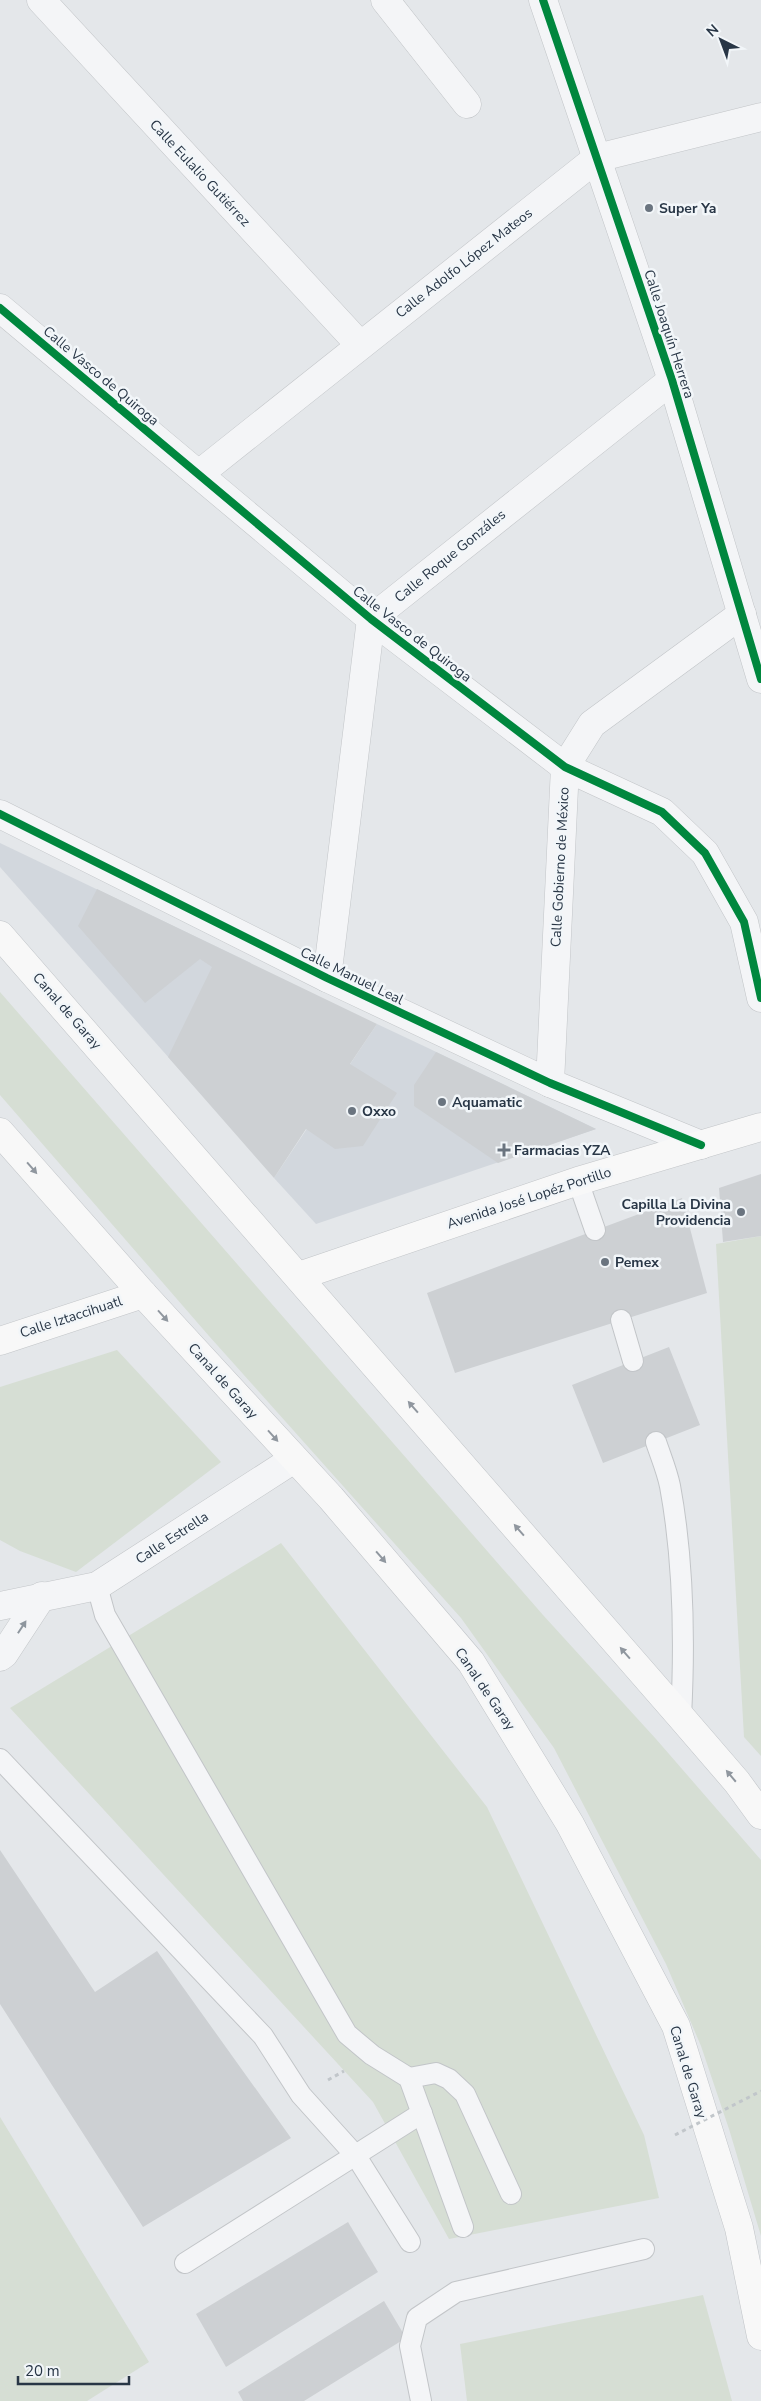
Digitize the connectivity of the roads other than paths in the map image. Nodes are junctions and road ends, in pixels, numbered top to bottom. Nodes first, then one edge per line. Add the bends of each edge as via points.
1 (41, 0) edge
2 (385, 0) edge
3 (543, 0) edge
4 (467, 104) dead end
5 (761, 117) edge
6 (596, 158) junction
7 (0, 308) edge
8 (360, 345) junction
9 (672, 380) junction
10 (199, 474) junction
11 (742, 614) junction
12 (371, 620) junction
13 (761, 679) edge
14 (565, 767) junction
15 (0, 801) edge
16 (11, 819) edge
17 (0, 935) edge
18 (327, 978) junction
19 (761, 998) edge
20 (550, 1083) junction
21 (761, 1127) edge
22 (0, 1132) edge
23 (701, 1145) junction
24 (578, 1181) junction
25 (594, 1230) dead end
26 (299, 1276) junction
27 (143, 1294) junction
28 (621, 1320) dead end
29 (0, 1341) edge
30 (634, 1361) dead end
31 (656, 1442) dead end
32 (294, 1459) junction
33 (97, 1586) junction
34 (42, 1596) junction
35 (0, 1606) edge
36 (0, 1657) edge
37 (681, 1717) junction
38 (0, 1759) edge
39 (761, 1815) edge
40 (409, 2078) junction
41 (422, 2113) junction
42 (356, 2156) junction
43 (511, 2194) dead end
44 (463, 2227) dead end
45 (410, 2242) dead end
46 (644, 2249) dead end
47 (185, 2263) dead end
48 (761, 2336) edge
49 (421, 2401) edge

1 - 8 street, Calle Eulalio Gutiérrez
2 - 4 street
3 - 6 street, Calle Joaquín Herrera
5 - 6 street, Calle Adolfo López Mateos
6 - 8 street, Calle Adolfo López Mateos
6 - 9 street, Calle Joaquín Herrera
7 - 10 street, Calle Vasco de Quiroga
8 - 10 street, Calle Adolfo López Mateos
9 - 11 street, Calle Joaquín Herrera
9 - 12 street, Calle Roque Gonzáles
10 - 12 street, Calle Vasco de Quiroga
11 - 13 street, Calle Joaquín Herrera
11 - 14 street, Calle Gobierno de México via 592,724
12 - 14 street, Calle Vasco de Quiroga
12 - 18 street
14 - 19 street, Calle Vasco de Quiroga via 662,812 705,853 744,922
14 - 20 street, Calle Gobierno de México
15 - 16 street
16 - 18 street, Calle Manuel Leal
17 - 26 main road, Canal de Garay
18 - 20 street, Calle Manuel Leal
20 - 23 street, Calle Manuel Leal
21 - 23 main road, Avenida José Lopéz Portillo
22 -> 27 main road, Canal de Garay
23 - 24 main road, Avenida José Lopéz Portillo
24 - 25 lane
24 - 26 main road, Avenida José Lopéz Portillo
37 -> 26 main road, Canal de Garay
27 - 29 main road, Calle Iztaccihuatl
27 -> 32 main road, Canal de Garay
28 - 30 lane
31 - 37 lane via 670,1484 678,1542 683,1600
32 - 33 street, Calle Estrella
32 -> 48 main road, Canal de Garay via 471,1662 570,1824 676,2026 739,2228
33 - 34 street, Calle Estrella
33 - 40 lane via 105,1615 347,2034 372,2055
34 - 35 street, Calle Estrella
36 -> 34 street
39 -> 37 main road, Canal de Garay
38 - 42 lane via 262,2036 301,2095
40 - 41 lane
40 - 43 lane via 436,2073 449,2079 464,2094
41 - 42 lane
41 - 44 lane
42 - 45 lane
42 - 47 lane
46 - 49 lane via 456,2292 425,2313 418,2318 410,2346

